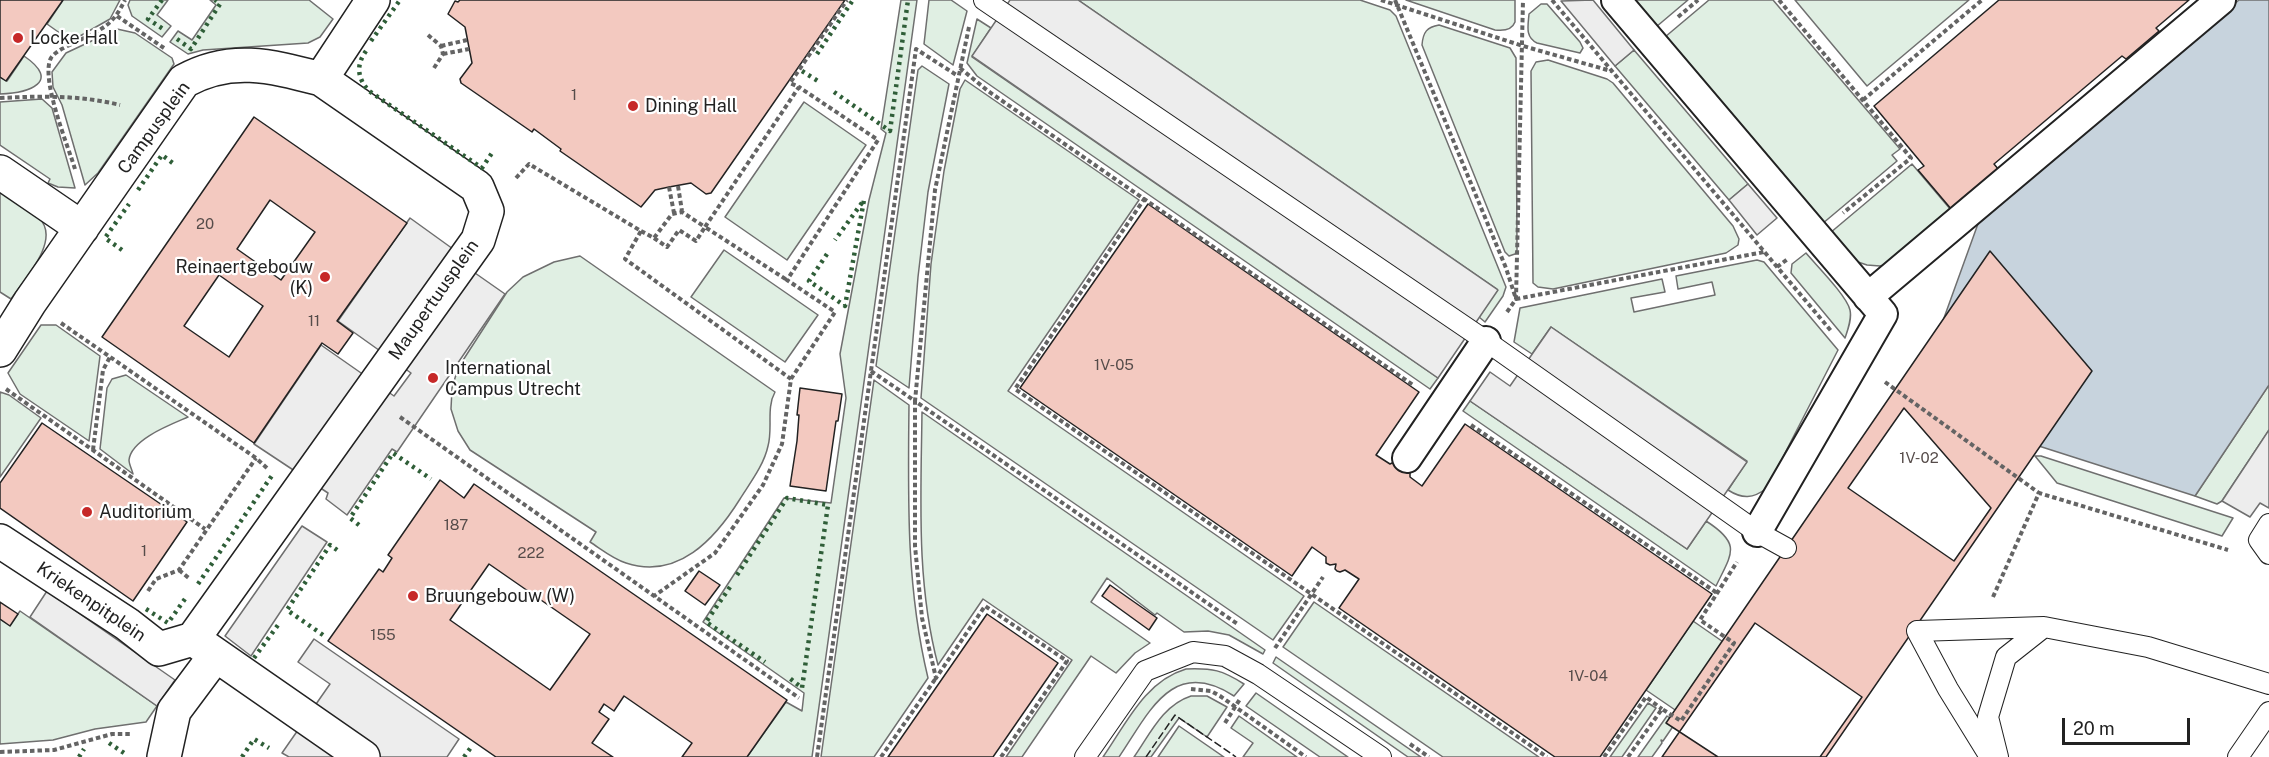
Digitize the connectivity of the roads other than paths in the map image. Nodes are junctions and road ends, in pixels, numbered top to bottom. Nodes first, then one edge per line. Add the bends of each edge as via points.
1 (373, 0) edge
2 (984, 0) edge
3 (1616, 0) edge
4 (2221, 0) edge
5 (321, 79) junction
6 (0, 172) edge
7 (86, 222) junction
8 (1868, 297) junction
9 (1486, 341) junction
10 (0, 350) edge
11 (1407, 458) dead end
12 (2269, 524) edge
13 (1757, 532) junction
14 (0, 541) edge
15 (1786, 548) dead end
16 (2269, 554) edge
17 (2044, 627) junction
18 (204, 648) junction
19 (2268, 680) edge
20 (2269, 712) edge
21 (166, 746) edge
22 (363, 757) edge
23 (1085, 757) edge
24 (1381, 757) edge
25 (1990, 757) edge
26 (1998, 757) edge
27 (2238, 757) edge

1 - 5 street
2 - 9 lane
3 - 8 street
4 - 8 street
5 - 7 street, Campusplein via 268,65 220,66 184,81
5 - 18 street, Maupertuusplein via 477,187 487,211 478,240 295,496
6 - 7 street
7 - 10 street, Campusplein
8 - 13 street via 1883,314
9 - 11 street
9 - 13 lane
12 - 16 lane via 2259,540
13 - 15 lane
14 - 18 street, Kriekenpitplein via 159,649
17 - 19 lane via 2148,647
17 - 25 lane via 1917,631
17 - 26 lane via 2006,657 1988,717
18 - 21 street via 174,711
18 - 22 street
20 - 27 lane
23 - 24 lane via 1145,671 1193,652 1224,656 1258,674

